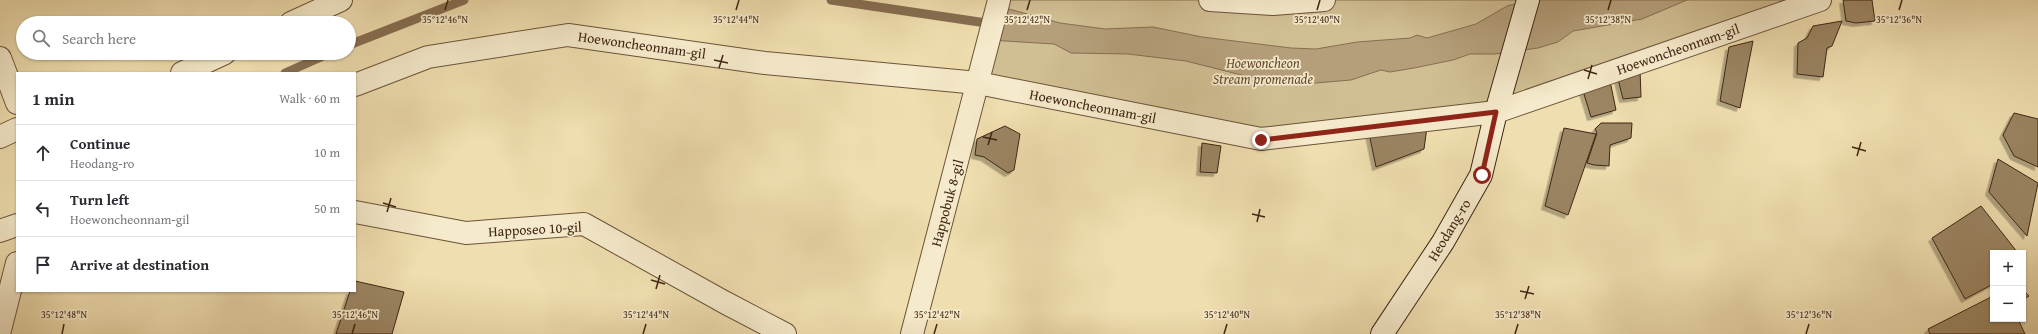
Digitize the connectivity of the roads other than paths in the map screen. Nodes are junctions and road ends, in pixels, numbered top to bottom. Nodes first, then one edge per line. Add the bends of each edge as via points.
1 (341, 0) edge
2 (999, 0) edge
3 (1210, 0) edge
4 (1324, 0) edge
5 (1528, 0) edge
6 (1808, 2) edge
7 (306, 16) edge
8 (0, 58) edge
9 (210, 60) edge
10 (184, 72) edge
11 (980, 77) junction
12 (356, 85) edge
13 (16, 100) edge
14 (1496, 112) junction
15 (16, 129) edge
16 (0, 137) edge
17 (356, 212) edge
18 (16, 225) edge
19 (0, 231) edge
20 (16, 267) edge
21 (0, 330) edge
22 (785, 334) edge
23 (912, 334) edge
24 (1382, 334) edge

1 - 7 street
2 - 11 street, Happobuk 8-gil
3 - 4 street via 1273,4
5 - 14 street, Heodang-ro
6 - 14 street, Hoewoncheonnam-gil
8 - 13 street
9 - 10 street
11 - 12 street, Hoewoncheonnam-gil via 765,63 568,35 428,57
11 - 14 street, Hoewoncheonnam-gil via 1261,140
11 - 23 street, Happobuk 8-gil
14 - 24 street, Heodang-ro via 1482,175 1443,242
15 - 16 street
17 - 22 street, Happoseo 10-gil via 466,233 584,224
18 - 19 street
20 - 21 street

